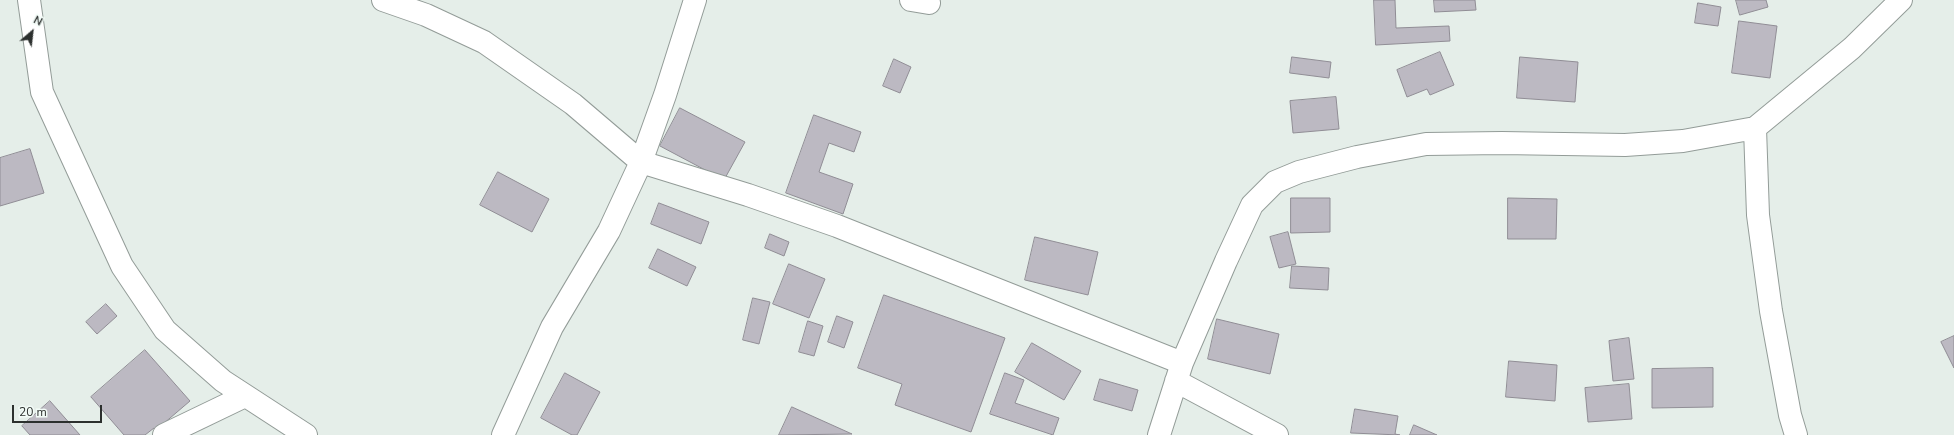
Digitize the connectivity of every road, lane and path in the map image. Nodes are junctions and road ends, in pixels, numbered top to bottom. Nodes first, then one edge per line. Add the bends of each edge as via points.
1 (29, 0) edge
2 (383, 0) edge
3 (695, 0) edge
4 (1901, 0) edge
5 (1755, 128) junction
6 (641, 162) junction
7 (1179, 372) junction
8 (245, 396) junction
9 (164, 435) edge
10 (306, 435) edge
11 (503, 435) edge
12 (1159, 435) edge
13 (1277, 435) edge
14 (1796, 435) edge

1 - 8 street via 42,92 122,266 165,330 223,381
2 - 6 street via 484,42 573,104
3 - 6 street
4 - 5 street via 1852,48
5 - 7 street via 1683,141 1625,145 1426,144 1357,157 1299,172 1275,182 1252,205
5 - 14 street via 1759,222 1771,312
6 - 7 street via 837,226
6 - 11 street via 609,231 552,327
7 - 12 street
7 - 13 street
8 - 9 street
8 - 10 street

